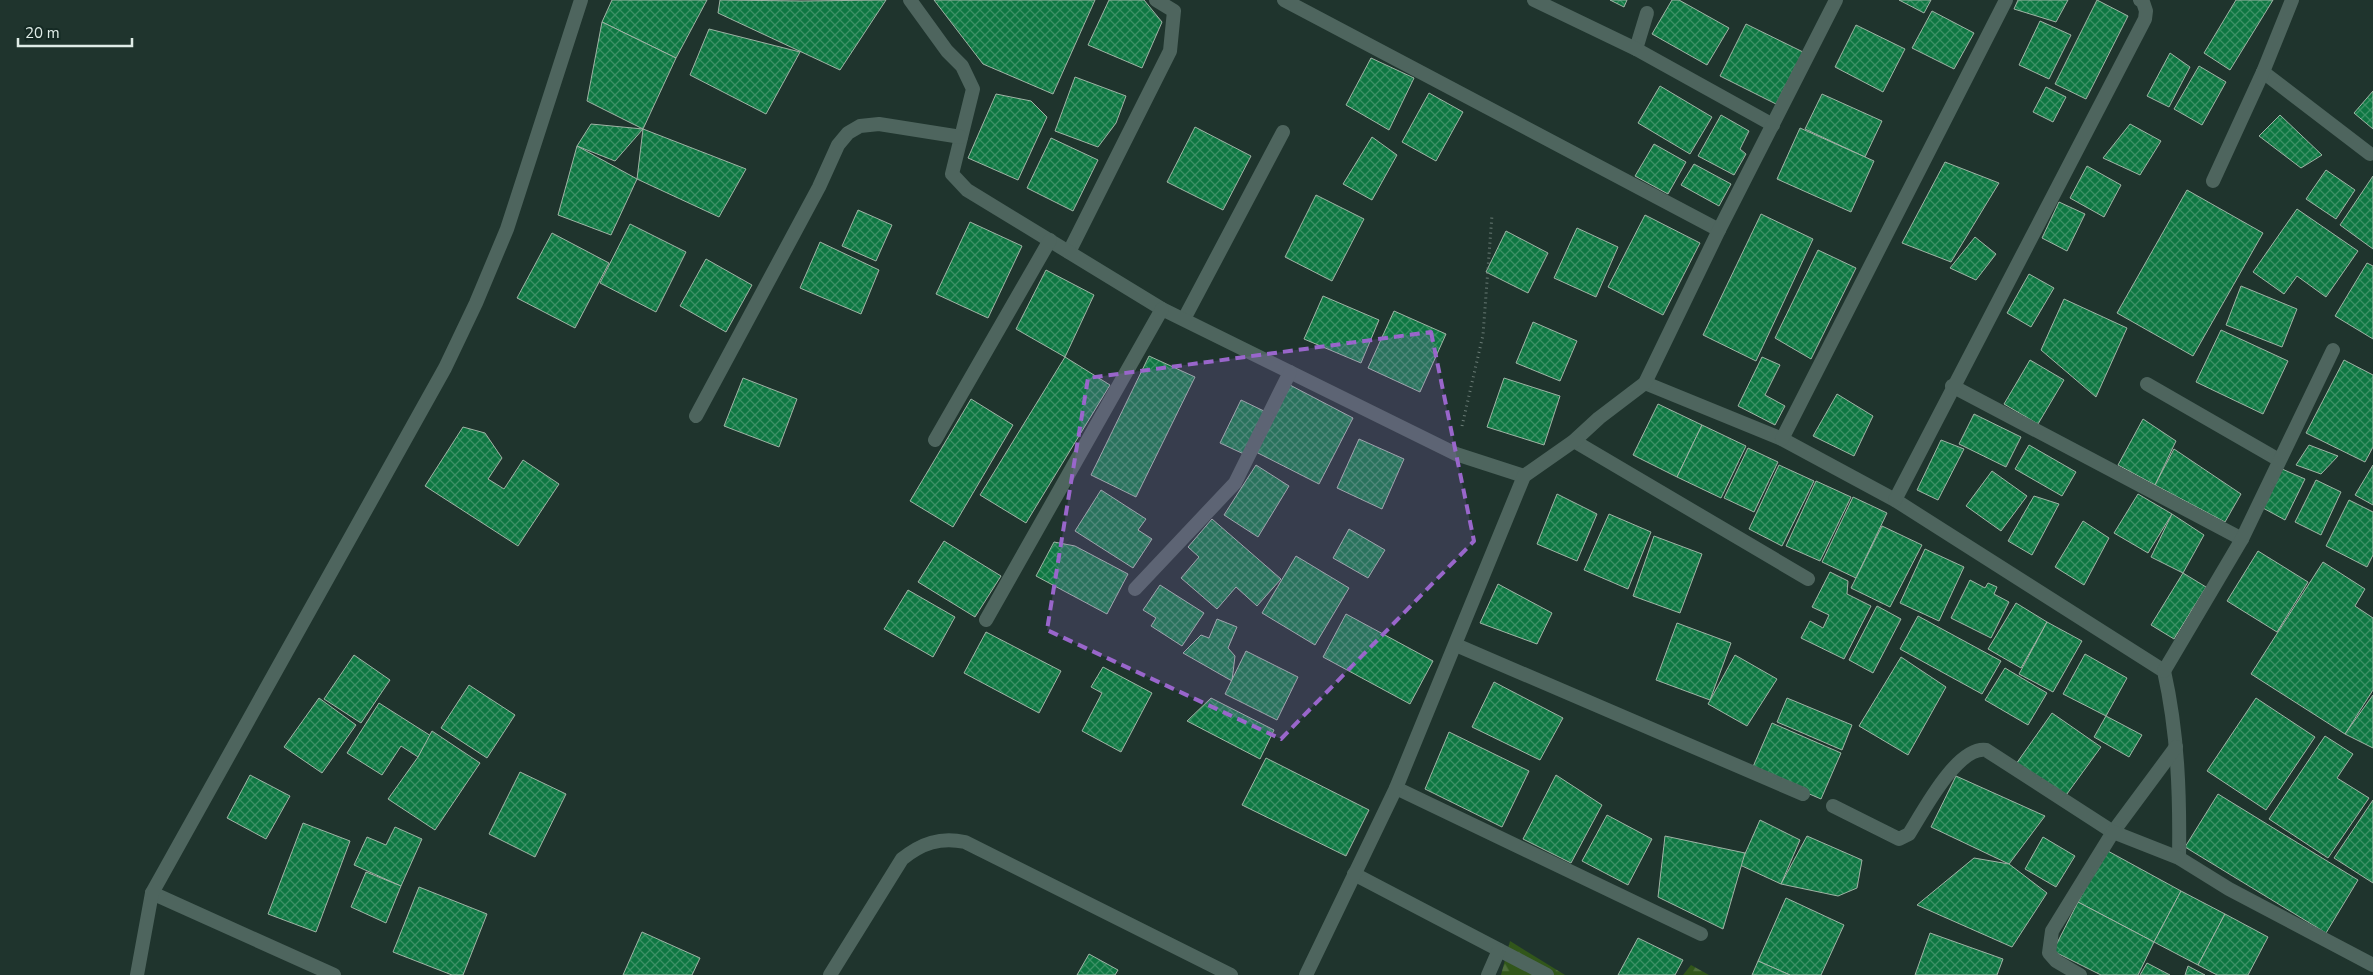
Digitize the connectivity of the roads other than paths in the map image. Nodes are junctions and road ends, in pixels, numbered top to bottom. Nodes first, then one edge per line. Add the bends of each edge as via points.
1 (581, 0) edge
2 (910, 0) edge
3 (1156, 0) edge
4 (1284, 0) edge
5 (1534, 0) edge
6 (1836, 0) edge
7 (2006, 0) edge
8 (2140, 0) edge
9 (2292, 0) edge
10 (1647, 13) dead end
11 (1636, 50) junction
12 (2263, 72) junction
13 (1773, 125) junction
14 (1283, 132) dead end
15 (961, 137) junction
16 (2370, 154) dead end
17 (2213, 180) dead end
18 (1719, 230) junction
19 (1050, 240) junction
20 (1069, 252) junction
21 (1162, 308) junction
22 (1184, 319) junction
23 (2333, 350) dead end
24 (1290, 372) junction
25 (1645, 383) junction
26 (2147, 384) dead end
27 (1952, 386) junction
28 (696, 416) dead end
29 (1782, 439) junction
30 (935, 440) dead end
31 (1574, 441) junction
32 (2280, 460) junction
33 (1524, 476) junction
34 (1895, 500) junction
35 (2242, 539) junction
36 (1808, 579) dead end
37 (1135, 588) dead end
38 (986, 620) dead end
39 (1456, 645) junction
40 (2164, 671) junction
41 (2176, 747) junction
42 (1396, 788) junction
43 (1803, 794) dead end
44 (1833, 806) dead end
45 (2113, 832) junction
46 (2179, 858) junction
47 (1354, 874) junction
48 (152, 893) junction
49 (1701, 934) dead end
50 (1499, 950) junction
51 (2373, 965) edge
52 (137, 975) edge
53 (334, 975) edge
54 (830, 975) edge
55 (1231, 975) edge
56 (1306, 975) edge
57 (1488, 975) edge
58 (1547, 975) edge
59 (2080, 975) edge

1 - 48 street via 507,229 453,352
2 - 15 street via 969,78 973,89
3 - 20 street via 1174,11 1170,51
4 - 18 street
5 - 11 street
6 - 13 street
7 - 29 street
8 - 27 street via 2144,2 2145,19
9 - 12 street
10 - 11 street
11 - 13 street
12 - 16 street
12 - 17 street
13 - 18 street
14 - 22 street
15 - 19 street via 952,174 958,182
15 - 28 street via 879,124 860,126 848,133 838,145 819,187
18 - 25 street
19 - 20 street
19 - 30 street
20 - 21 street
21 - 22 street
21 - 38 street
22 - 24 street
23 - 32 street
24 - 33 street via 1456,454
24 - 37 street via 1235,483
25 - 29 street
25 - 31 street
26 - 32 street
27 - 34 street
27 - 35 street
29 - 34 street
31 - 33 street
31 - 36 street
32 - 35 street
33 - 39 street
34 - 40 street
35 - 40 street
39 - 42 street
39 - 43 street
40 - 41 street
41 - 45 street
41 - 46 street via 2180,792
42 - 47 street
42 - 49 street
44 - 45 street via 1899,839 1909,834 1942,782 1967,754 1978,749 1986,750
45 - 46 street
45 - 59 street via 2052,931 2049,953
46 - 51 street via 2229,889
47 - 50 street
47 - 56 street
48 - 52 street
48 - 53 street
50 - 57 street
50 - 58 street
54 - 55 street via 902,859 916,848 947,839 965,842

